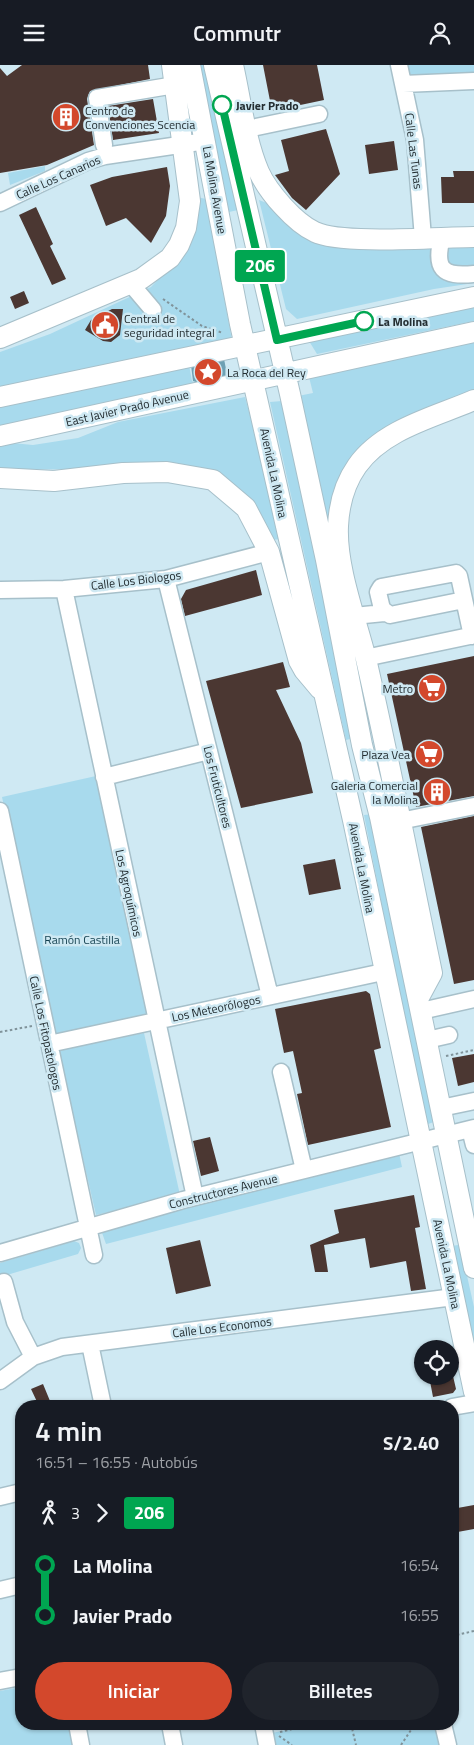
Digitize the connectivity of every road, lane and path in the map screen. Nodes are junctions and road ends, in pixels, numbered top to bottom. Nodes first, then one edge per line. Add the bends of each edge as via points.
1 (172, 65) edge
2 (190, 65) edge
3 (214, 65) edge
4 (233, 65) edge
5 (399, 65) edge
6 (474, 81) edge
7 (403, 84) junction
8 (175, 85) junction
9 (319, 114) dead end
10 (247, 129) junction
11 (206, 141) junction
12 (184, 143) junction
13 (104, 145) dead end
14 (0, 203) edge
15 (249, 216) junction
16 (221, 221) junction
17 (432, 237) junction
18 (474, 237) edge
19 (474, 274) edge
20 (136, 282) junction
21 (474, 297) edge
22 (153, 310) dead end
23 (474, 332) edge
24 (225, 333) dead end
25 (0, 338) edge
26 (277, 340) junction
27 (245, 345) junction
28 (284, 373) junction
29 (254, 380) junction
30 (0, 397) edge
31 (474, 400) edge
32 (0, 436) edge
33 (0, 478) edge
34 (269, 552) junction
35 (166, 579) junction
36 (64, 589) junction
37 (0, 590) edge
38 (464, 600) junction
39 (384, 613) junction
40 (346, 617) junction
41 (473, 635) edge
42 (365, 658) junction
43 (322, 690) junction
44 (376, 709) junction
45 (209, 751) junction
46 (366, 761) junction
47 (104, 777) junction
48 (474, 806) edge
49 (0, 811) edge
50 (380, 817) junction
51 (352, 820) junction
52 (400, 821) junction
53 (4, 844) edge
54 (383, 972) junction
55 (270, 996) junction
56 (474, 999) edge
57 (420, 1005) junction
58 (157, 1020) junction
59 (44, 1023) junction
60 (0, 1032) edge
61 (449, 1035) dead end
62 (427, 1040) junction
63 (48, 1044) junction
64 (474, 1050) edge
65 (444, 1056) dead end
66 (281, 1071) dead end
67 (474, 1101) edge
68 (441, 1108) junction
69 (447, 1134) junction
70 (473, 1134) edge
71 (420, 1140) junction
72 (452, 1163) junction
73 (426, 1169) junction
74 (304, 1170) junction
75 (195, 1197) junction
76 (88, 1227) junction
77 (468, 1242) junction
78 (443, 1249) junction
79 (0, 1253) edge
80 (94, 1255) dead end
81 (474, 1268) edge
82 (4, 1282) dead end
83 (454, 1297) junction
84 (90, 1343) junction
85 (33, 1357) junction
86 (0, 1381) edge
87 (474, 1393) edge
88 (102, 1400) edge
89 (474, 1403) edge
90 (459, 1406) edge
91 (15, 1493) edge
92 (0, 1497) edge
93 (15, 1586) edge
94 (0, 1590) edge
95 (474, 1631) edge
96 (459, 1634) edge
97 (15, 1678) edge
98 (0, 1681) edge
99 (78, 1730) edge
100 (171, 1730) edge
101 (263, 1730) edge
102 (287, 1730) edge
103 (352, 1730) edge
104 (411, 1730) edge
105 (444, 1730) edge
106 (81, 1745) edge
107 (174, 1745) edge
108 (267, 1745) edge
109 (292, 1745) edge
110 (356, 1745) edge
111 (402, 1745) edge
112 (448, 1745) edge

1 - 8 main road
2 - 11 main road, La Molina Avenue
3 - 15 main road, La Molina Avenue
4 - 10 main road
5 - 7 street, Calle Las Tunas
6 - 7 street
7 - 17 street, Calle Las Tunas
8 - 12 main road
8 - 13 street via 96,98
9 - 10 street
10 - 17 main road via 259,173 280,203 315,232 334,237
11 - 12 street, Calle Los Canarios
11 - 16 main road, La Molina Avenue
12 - 14 street, Calle Los Canarios via 97,159
12 - 20 main road via 190,201 186,228 170,258
15 - 16 main road via 239,223
15 - 26 main road, La Molina Avenue
16 - 27 main road, La Molina Avenue
17 - 18 main road
17 - 19 street, Calle Las Tunas via 443,269 452,275
20 - 22 street
20 - 24 path via 202,326
20 - 25 main road
21 - 26 main road
23 - 28 main road
26 - 27 main road
26 - 28 main road, Avenida La Molina
27 - 29 main road, Avenida La Molina
27 - 30 main road
28 - 29 main road, East Javier Prado Avenue
28 - 40 main road, Avenida La Molina
29 - 32 main road, East Javier Prado Avenue
29 - 43 main road, Avenida La Molina
31 - 40 main road via 374,446 357,466 342,497 338,527
33 - 34 main road via 54,481 167,472 213,480 246,508
34 - 35 street, Calle Los Biologos
34 - 43 main road via 299,661
35 - 36 street, Calle Los Biologos
35 - 45 street, Los Fruticultores
36 - 37 street, Calle Los Biologos
36 - 47 street, Los Agroquímicos
38 - 39 street via 390,615
38 - 39 street via 459,576 451,573 381,587 378,596
38 - 41 street
39 - 40 street
40 - 42 main road
40 - 46 main road, Avenida La Molina
41 - 42 street
42 - 44 main road
43 - 51 main road, Avenida La Molina
44 - 46 main road
44 - 52 main road
45 - 47 street
45 - 55 street, Los Fruticultores
46 - 50 main road, Avenida La Molina
47 - 58 street, Los Agroquímicos
48 - 52 street
49 - 53 street, Calle Los Fitopatologos
50 - 51 main road via 375,829 368,832 355,827
50 - 57 main road, Avenida La Molina
51 - 54 main road, Avenida La Molina
52 - 57 main road via 432,973
53 - 59 street, Calle Los Fitopatologos
54 - 55 street, Los Meteorólogos
54 - 71 main road, Avenida La Molina
55 - 58 street, Los Meteorólogos
56 - 57 street
57 - 62 main road, Avenida La Molina
58 - 63 street, Los Meteorólogos
58 - 75 street, Los Agroquímicos
59 - 60 path
59 - 63 street, Calle Los Fitopatologos
61 - 62 street
62 - 68 main road, Avenida La Molina
63 - 76 street, Calle Los Fitopatologos
64 - 65 path
66 - 74 street
67 - 68 street
68 - 69 main road, Avenida La Molina
69 - 70 street, Constructores Avenue
69 - 71 street, Constructores Avenue
69 - 72 main road, Avenida La Molina
71 - 73 main road, Avenida La Molina
71 - 74 street, Constructores Avenue
72 - 73 street
72 - 77 main road, Avenida La Molina
73 - 78 main road, Avenida La Molina
74 - 75 street, Constructores Avenue
75 - 76 street, Constructores Avenue
76 - 79 street, Constructores Avenue
76 - 80 street, Calle Los Fitopatologos
77 - 78 main road via 456,1235 444,1242
77 - 81 main road, Avenida La Molina
78 - 83 main road, Avenida La Molina
82 - 85 street via 15,1321
83 - 84 street, Calle Los Economos
83 - 87 main road, Avenida La Molina
84 - 85 street, Calle Los Economos via 62,1347
84 - 88 street
85 - 86 street, Calle Los Economos
89 - 90 street
91 - 92 street
93 - 94 street
95 - 96 path
97 - 98 street
99 - 106 street
100 - 107 street
101 - 108 street
102 - 109 path via 274,1733
103 - 110 path
104 - 111 path
105 - 112 street

